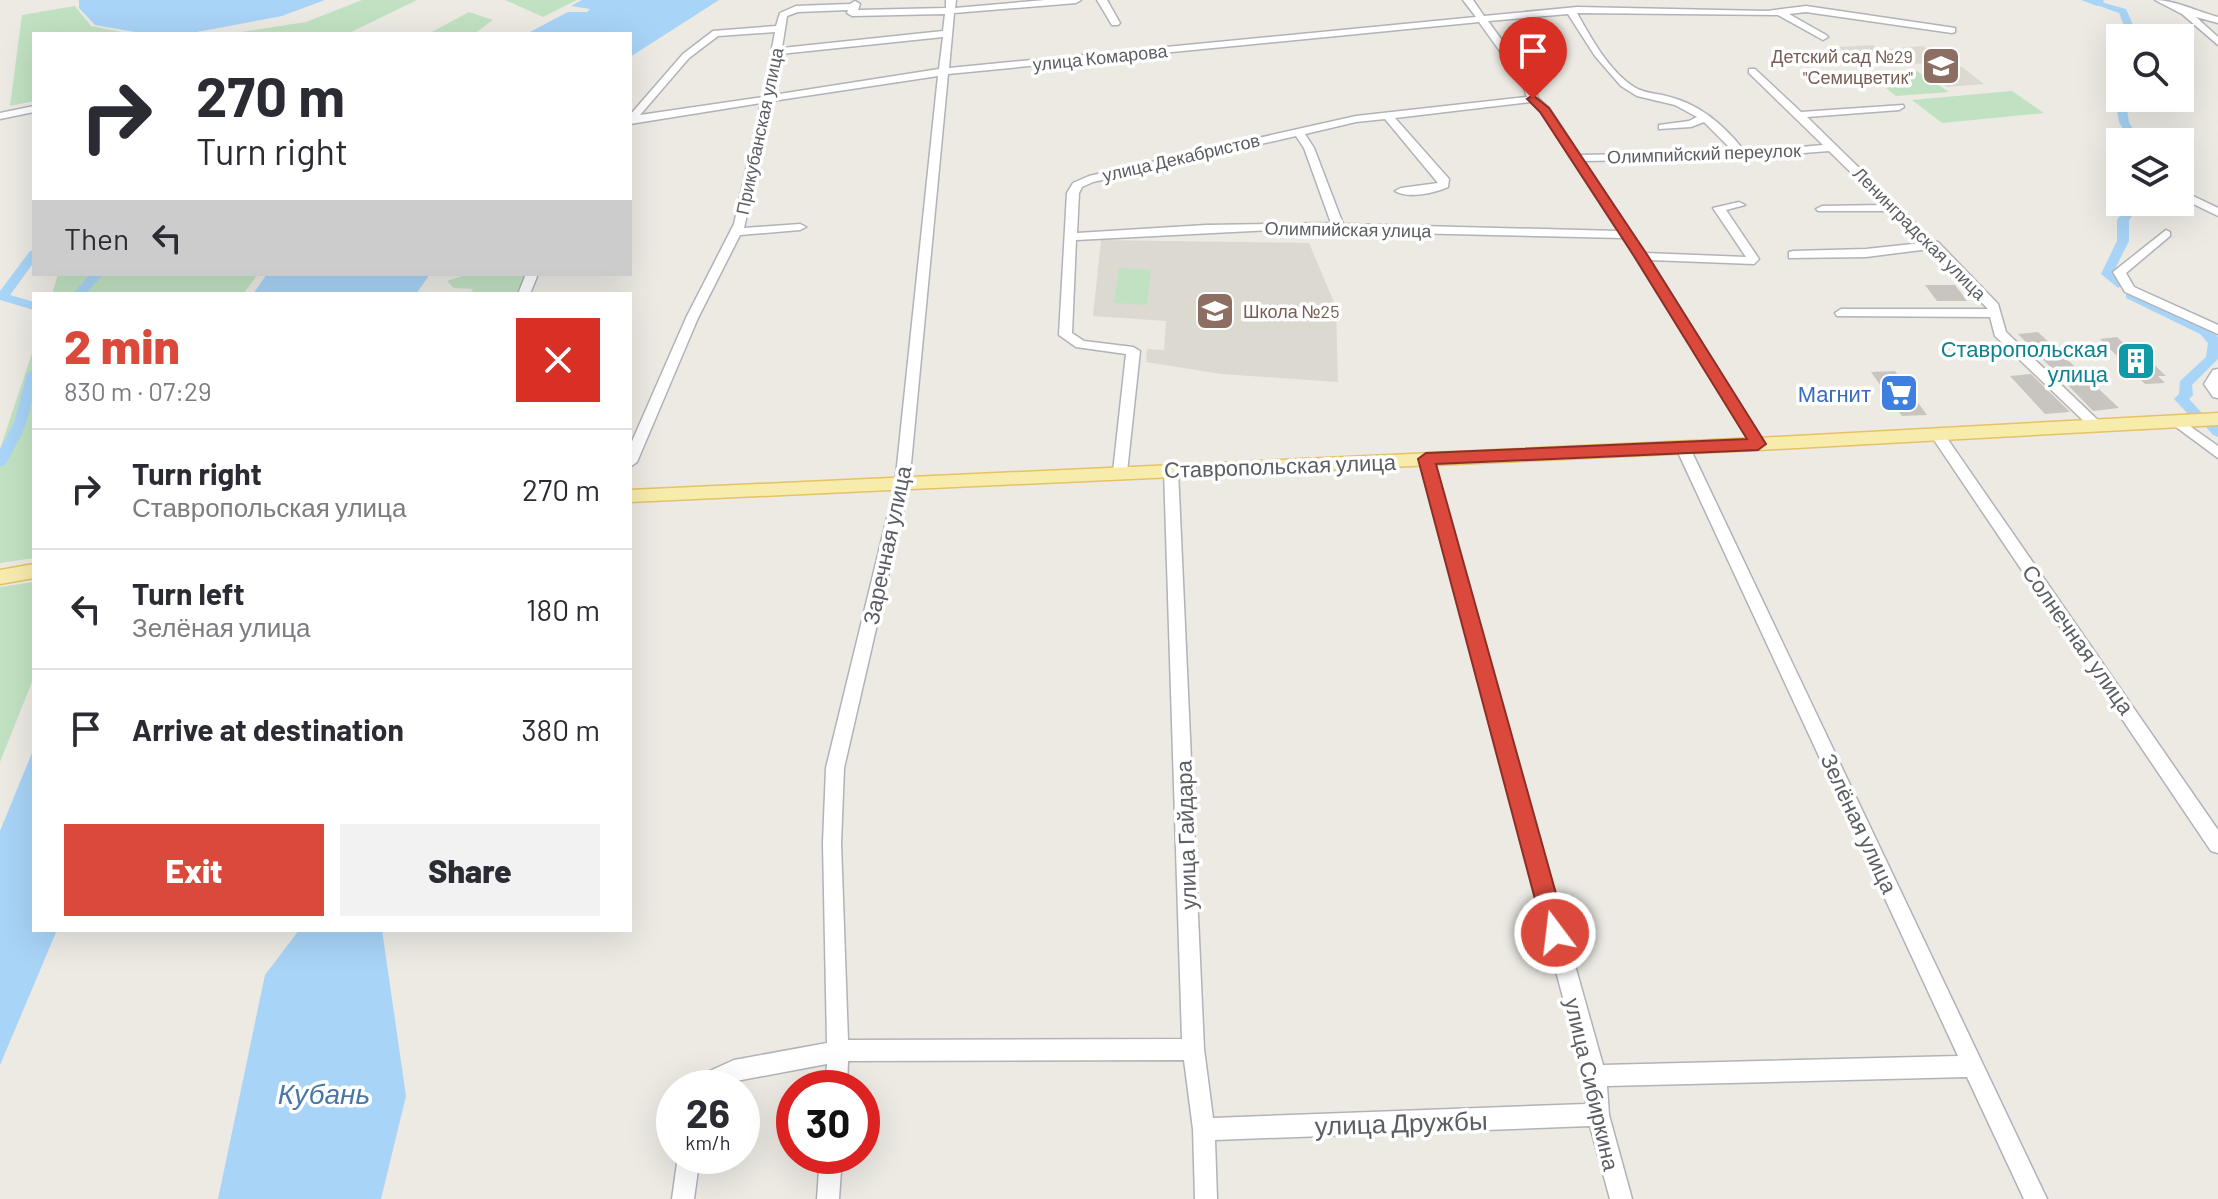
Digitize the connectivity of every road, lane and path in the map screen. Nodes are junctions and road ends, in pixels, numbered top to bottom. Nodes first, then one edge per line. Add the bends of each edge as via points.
1 (1076, 0) edge
2 (1102, 0) edge
3 (1468, 0) edge
4 (2160, 0) edge
5 (855, 4) edge
6 (950, 6) edge
7 (1571, 11) junction
8 (1777, 11) junction
9 (2185, 12) junction
10 (1482, 20) junction
11 (2218, 20) edge
12 (1115, 23) dead end
13 (779, 29) junction
14 (1952, 30) dead end
15 (945, 34) junction
16 (1823, 37) dead end
17 (2218, 42) edge
18 (775, 52) junction
19 (1752, 71) dead end
20 (942, 72) junction
21 (767, 98) junction
22 (1533, 99) junction
23 (1899, 107) dead end
24 (32, 109) edge
25 (1799, 115) junction
26 (0, 116) edge
27 (1388, 116) junction
28 (1703, 118) junction
29 (632, 119) edge
30 (632, 121) edge
31 (1663, 127) dead end
32 (1298, 130) junction
33 (1833, 147) junction
34 (1742, 155) junction
35 (1575, 158) junction
36 (1401, 191) dead end
37 (2194, 201) edge
38 (1739, 205) dead end
39 (1894, 208) junction
40 (1822, 209) dead end
41 (2218, 213) edge
42 (800, 227) dead end
43 (1338, 227) junction
44 (736, 232) junction
45 (1625, 234) junction
46 (2166, 234) dead end
47 (1072, 237) junction
48 (1934, 245) junction
49 (1793, 255) dead end
50 (1641, 256) junction
51 (1841, 313) dead end
52 (1996, 313) junction
53 (2218, 330) edge
54 (2218, 373) edge
55 (2218, 394) edge
56 (2217, 419) edge
57 (2180, 421) junction
58 (2096, 425) junction
59 (1937, 434) junction
60 (1758, 444) junction
61 (1683, 448) junction
62 (2218, 453) edge
63 (632, 457) edge
64 (1426, 459) junction
65 (1171, 470) junction
66 (1120, 472) junction
67 (902, 485) junction
68 (632, 496) edge
69 (32, 571) edge
70 (0, 577) edge
71 (2218, 845) edge
72 (1193, 1049) junction
73 (838, 1051) junction
74 (1975, 1066) junction
75 (739, 1070) edge
76 (837, 1070) edge
77 (1595, 1076) junction
78 (1598, 1115) junction
79 (1204, 1129) junction
80 (686, 1174) edge
81 (830, 1174) edge
82 (683, 1199) edge
83 (828, 1199) edge
84 (1206, 1199) edge
85 (1621, 1199) edge
86 (2036, 1199) edge

1 - 6 street
2 - 12 street
3 - 10 street
4 - 9 street
5 - 6 street via 852,13
5 - 13 street via 788,11
6 - 15 street, Заречная улица
7 - 8 street, улица Комарова
7 - 10 street, улица Комарова
7 - 28 street via 1627,87 1670,99
8 - 14 street, улица Комарова via 1806,9
8 - 16 street
9 - 11 street
9 - 17 street
10 - 20 street, улица Комарова
10 - 22 street via 1527,82
13 - 18 street, Прикубанская улица
13 - 29 street via 716,33 686,56
15 - 18 street
15 - 20 street, Заречная улица
18 - 21 street, Прикубанская улица
19 - 25 street, Ленинградская улица
20 - 21 street, улица Комарова
20 - 67 street, Заречная улица
21 - 30 street, улица Комарова
21 - 44 street, Прикубанская улица
22 - 27 street, улица Декабристов
22 - 35 street
23 - 25 street
24 - 26 street
25 - 33 street, Ленинградская улица
27 - 32 street, улица Декабристов
27 - 36 street via 1443,179 1444,185 1435,189
28 - 31 street
28 - 34 street
32 - 43 street
32 - 47 street, улица Декабристов via 1089,179 1073,193
33 - 34 street, Олимпийский переулок
33 - 39 street, Ленинградская улица
34 - 35 street, Олимпийский переулок
35 - 45 street
37 - 41 street
38 - 50 street via 1719,208 1750,261
39 - 40 street
39 - 48 street, Ленинградская улица
42 - 44 street, Прикубанская улица
43 - 45 street, Олимпийская улица
43 - 47 street, Олимпийская улица via 1205,227
44 - 63 street, Прикубанская улица
45 - 50 street
46 - 53 street via 2119,272 2124,283
47 - 66 street, улица Декабристов via 1065,335 1081,344 1133,351
48 - 49 street
48 - 52 street, Ленинградская улица
50 - 60 street
51 - 52 street
52 - 58 street, Ленинградская улица via 2000,333
54 - 55 street via 2211,384
56 - 57 main road, Ставропольская улица
57 - 58 main road, Ставропольская улица
57 - 62 street
58 - 59 main road, Ставропольская улица
59 - 60 main road, Ставропольская улица
59 - 71 street, Солнечная улица
60 - 61 main road, Ставропольская улица
61 - 64 main road, Ставропольская улица
61 - 74 street, Зелёная улица
64 - 65 main road, Ставропольская улица
64 - 77 street, улица Сибиркина
65 - 66 main road, Ставропольская улица
65 - 72 street, улица Гайдара
66 - 67 main road, Ставропольская улица
67 - 68 main road, Ставропольская улица
67 - 73 street, Заречная улица via 835,768
69 - 70 main road
72 - 73 street
72 - 79 street, улица Гайдара
73 - 75 street
73 - 76 street, Заречная улица
74 - 77 street
74 - 86 street, Зелёная улица
77 - 78 street, улица Сибиркина
78 - 79 street, улица Дружбы
78 - 85 street, улица Сибиркина
79 - 84 street, улица Гайдара
80 - 82 street
81 - 83 street

